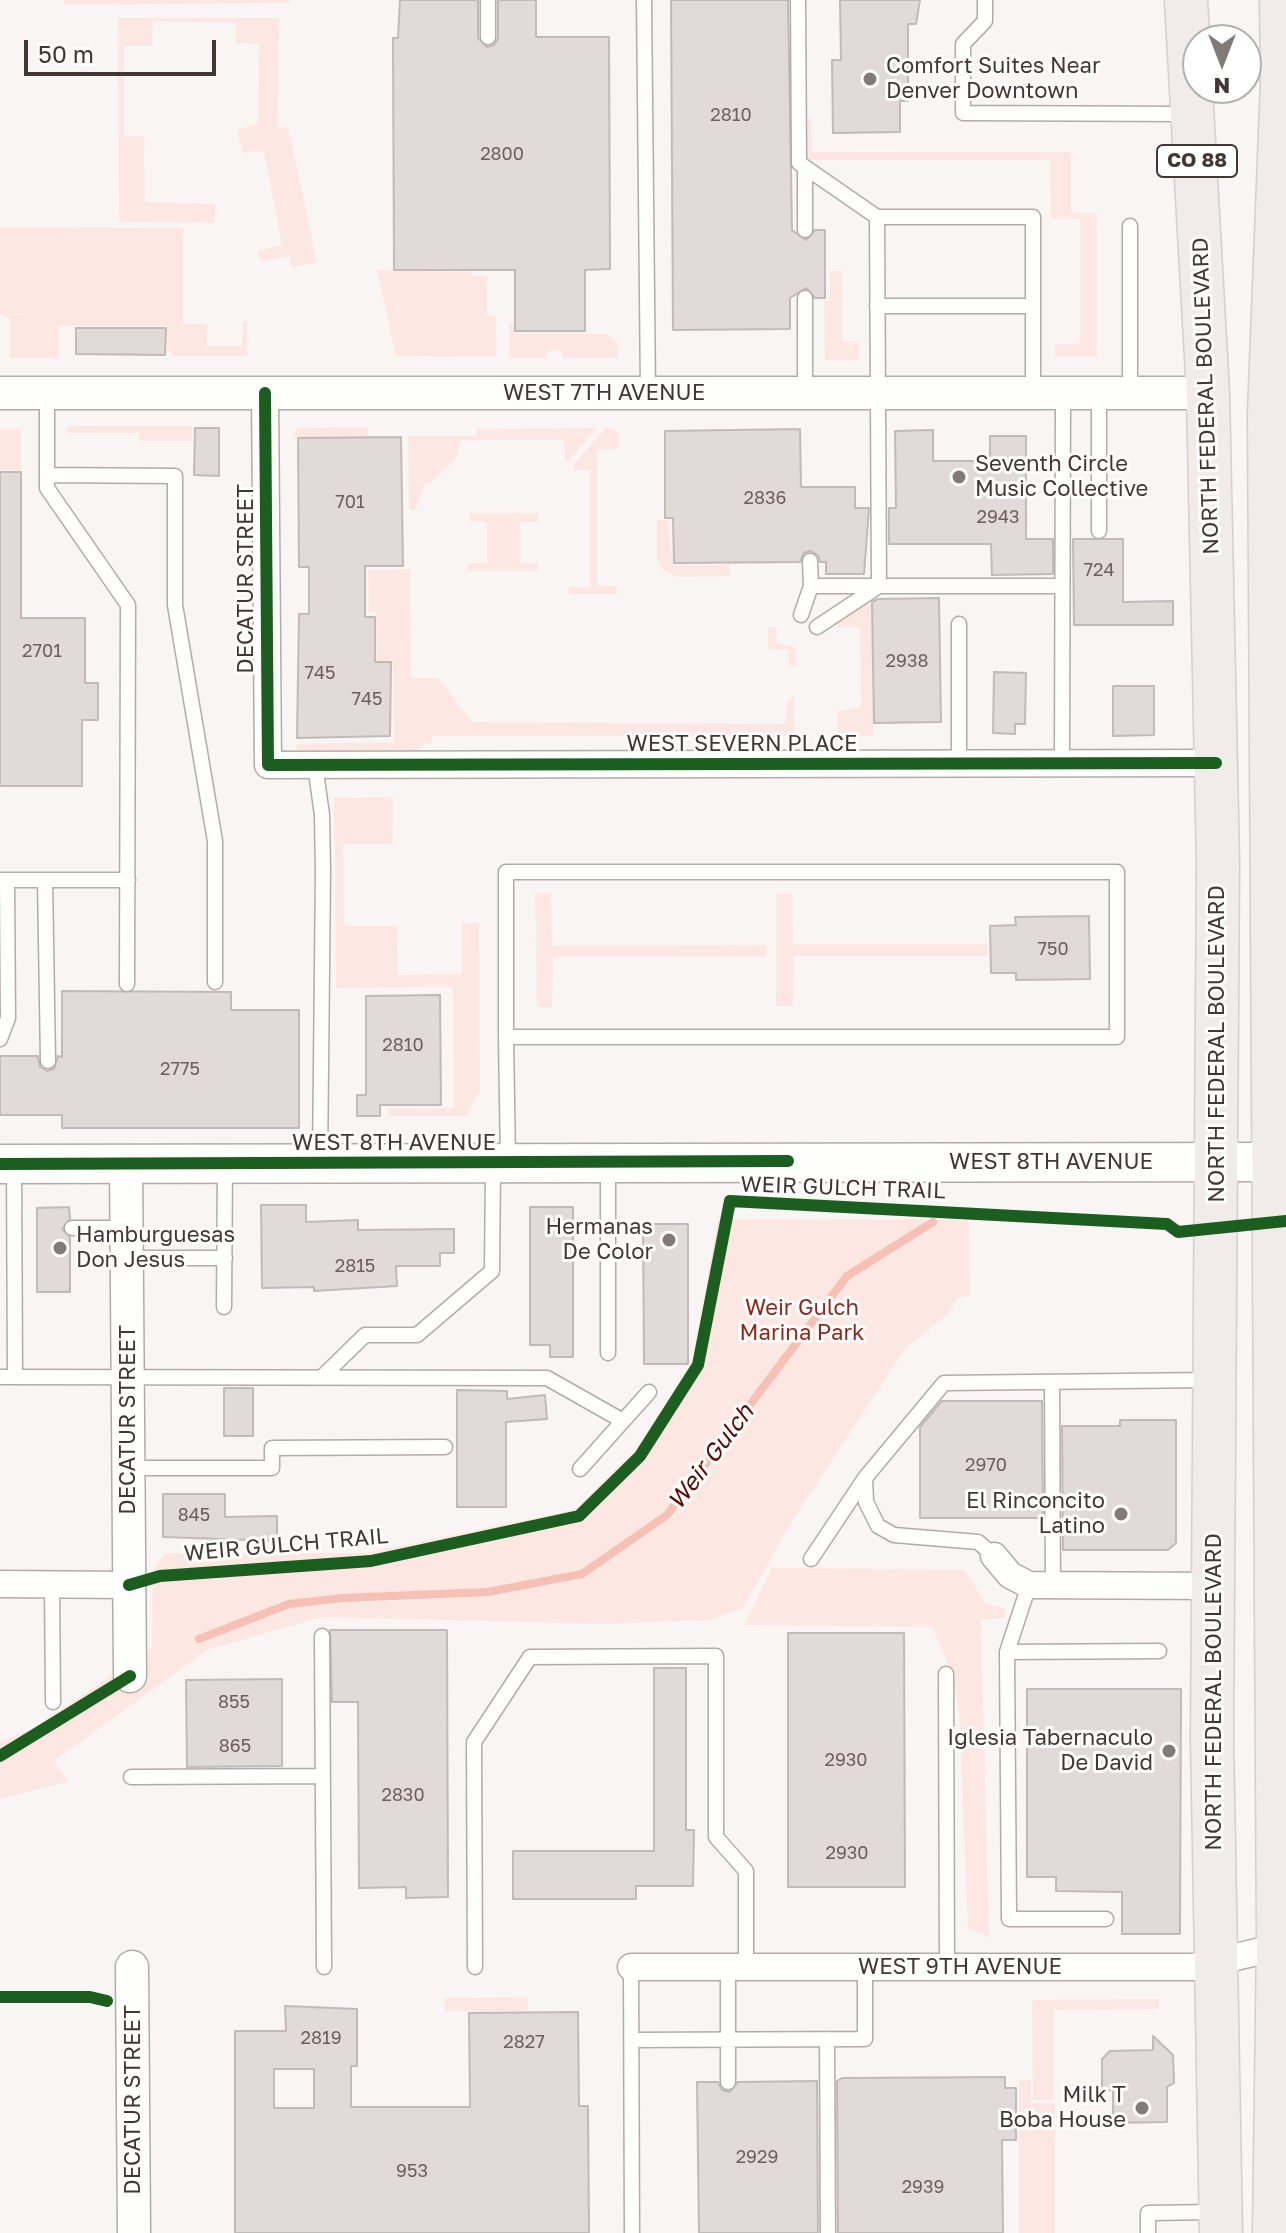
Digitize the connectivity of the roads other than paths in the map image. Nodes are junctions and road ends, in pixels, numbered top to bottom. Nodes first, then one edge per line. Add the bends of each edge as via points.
1 (488, 0) edge
2 (644, 0) edge
3 (798, 0) edge
4 (985, 0) edge
5 (1186, 0) edge
6 (1281, 0) edge
7 (488, 37) dead end
8 (1194, 114) junction
9 (805, 167) junction
10 (877, 217) junction
11 (1130, 226) dead end
12 (805, 230) dead end
13 (805, 298) dead end
14 (877, 306) junction
15 (1033, 306) junction
16 (0, 393) edge
17 (47, 393) junction
18 (265, 393) junction
19 (648, 393) junction
20 (805, 393) junction
21 (876, 393) junction
22 (1048, 393) junction
23 (1115, 393) junction
24 (1208, 393) junction
25 (1269, 443) junction
26 (47, 475) junction
27 (1099, 531) dead end
28 (810, 561) dead end
29 (811, 586) junction
30 (879, 586) junction
31 (1062, 586) junction
32 (801, 615) dead end
33 (959, 624) dead end
34 (817, 627) dead end
35 (959, 763) junction
36 (1062, 763) junction
37 (1216, 763) junction
38 (268, 765) joint
39 (315, 765) junction
40 (4, 880) edge
41 (45, 880) junction
42 (128, 880) junction
43 (215, 982) dead end
44 (127, 984) dead end
45 (506, 1037) junction
46 (0, 1039) edge
47 (48, 1061) dead end
48 (500, 1162) junction
49 (608, 1162) junction
50 (1218, 1162) junction
51 (1280, 1162) edge
52 (126, 1163) junction
53 (225, 1163) junction
54 (320, 1163) junction
55 (7, 1164) edge
56 (72, 1228) dead end
57 (127, 1243) junction
58 (225, 1258) junction
59 (224, 1307) dead end
60 (608, 1353) dead end
61 (7, 1377) edge
62 (128, 1377) junction
63 (322, 1377) junction
64 (1216, 1380) junction
65 (1052, 1382) junction
66 (649, 1392) dead end
67 (623, 1421) junction
68 (445, 1447) dead end
69 (128, 1468) junction
70 (580, 1469) dead end
71 (865, 1478) junction
72 (994, 1556) joint
73 (811, 1559) dead end
74 (0, 1584) edge
75 (52, 1585) junction
76 (129, 1585) junction
77 (1041, 1586) junction
78 (1214, 1586) junction
79 (1281, 1630) edge
80 (322, 1636) dead end
81 (1159, 1651) dead end
82 (1007, 1652) junction
83 (946, 1674) dead end
84 (130, 1676) dead end
85 (53, 1702) dead end
86 (323, 1776) junction
87 (131, 1777) dead end
88 (1106, 1919) dead end
89 (1282, 1946) edge
90 (1214, 1962) junction
91 (132, 1967) dead end
92 (324, 1967) dead end
93 (475, 1967) dead end
94 (631, 1967) joint
95 (737, 1967) junction
96 (865, 1967) junction
97 (947, 1967) junction
98 (827, 2039) junction
99 (631, 2040) junction
100 (728, 2040) junction
101 (728, 2082) dead end
102 (1221, 2223) edge
103 (134, 2233) edge
104 (632, 2233) edge
105 (828, 2233) edge
106 (1148, 2233) edge
107 (1274, 2233) edge

1 - 7 lane
2 - 19 lane
3 - 9 lane via 799,163
4 - 8 lane via 985,21 963,44 963,113
5 - 8 main road, NORTH FEDERAL BOULEVARD / CO 88
6 - 25 main road
8 - 24 main road, NORTH FEDERAL BOULEVARD / CO 88
9 - 10 lane
9 - 12 lane
10 - 14 lane
10 - 15 lane via 1033,217
11 - 23 lane
13 - 20 lane
14 - 15 lane
14 - 21 lane
15 - 22 lane
16 - 17 street, WEST 7TH AVENUE
17 - 18 street, WEST 7TH AVENUE
17 - 26 lane
18 - 19 street, WEST 7TH AVENUE
18 - 38 street, DECATUR STREET
19 - 20 street, WEST 7TH AVENUE
20 - 21 street, WEST 7TH AVENUE
21 - 22 street, WEST 7TH AVENUE
21 - 30 lane
22 - 23 street, WEST 7TH AVENUE
22 - 31 lane
23 - 24 street, WEST 7TH AVENUE
23 - 27 lane
24 - 25 main road
24 - 37 main road, NORTH FEDERAL BOULEVARD
25 - 51 main road
26 - 42 lane via 47,488 128,605
26 - 43 lane via 175,476 175,605 215,841
28 - 29 lane
29 - 30 lane
29 - 32 lane
30 - 31 lane
30 - 34 lane
31 - 36 lane
33 - 35 lane
35 - 36 street, WEST SEVERN PLACE
35 - 39 street, WEST SEVERN PLACE
36 - 37 street, WEST SEVERN PLACE
37 - 50 main road, NORTH FEDERAL BOULEVARD
38 - 39 street, WEST SEVERN PLACE
39 - 54 lane via 323,871
40 - 41 lane
40 - 46 lane via 8,1018
41 - 42 lane
41 - 47 lane
42 - 44 lane
45 - 45 lane via 1117,1037 1117,872 506,872
45 - 48 lane
48 - 49 main road, WEST 8TH AVENUE
48 - 54 main road, WEST 8TH AVENUE
48 - 63 lane via 492,1271 417,1335 365,1335
49 - 50 main road, WEST 8TH AVENUE
49 - 60 lane
50 - 51 main road, WEST 8TH AVENUE
50 - 64 main road, NORTH FEDERAL BOULEVARD
51 - 79 main road
52 - 53 main road, WEST 8TH AVENUE
52 - 55 main road, WEST 8TH AVENUE
52 - 57 street, DECATUR STREET
53 - 54 main road, WEST 8TH AVENUE
53 - 58 lane
55 - 61 lane
56 - 57 lane
57 - 58 lane
57 - 62 street, DECATUR STREET
58 - 59 lane
61 - 62 lane
62 - 63 lane
62 - 69 street, DECATUR STREET
63 - 67 lane via 547,1378
64 - 65 lane
64 - 78 main road, NORTH FEDERAL BOULEVARD
65 - 71 lane via 944,1383
65 - 77 lane
66 - 67 lane
67 - 70 lane
68 - 69 lane via 272,1448 272,1468
69 - 76 street, DECATUR STREET
71 - 72 lane via 866,1502 878,1526 894,1535 978,1542
71 - 73 lane
72 - 77 street via 1010,1575
74 - 75 street
75 - 76 street
75 - 85 lane
76 - 84 street, DECATUR STREET
77 - 78 street
77 - 82 lane
78 - 90 main road, NORTH FEDERAL BOULEVARD
79 - 89 main road
80 - 86 lane
81 - 82 lane
82 - 88 lane via 1009,1919
83 - 97 lane
86 - 87 lane
86 - 92 lane
89 - 90 street, WEST 9TH AVENUE
89 - 107 main road
90 - 97 street, WEST 9TH AVENUE via 1194,1967
90 - 102 main road, NORTH FEDERAL BOULEVARD
91 - 103 street, DECATUR STREET
93 - 95 lane via 474,1742 530,1657 716,1656 716,1837 746,1871
94 - 95 street, WEST 9TH AVENUE
94 - 99 lane
95 - 96 street, WEST 9TH AVENUE
95 - 100 lane
96 - 97 street, WEST 9TH AVENUE
96 - 98 lane via 865,2039
98 - 100 lane
98 - 105 lane
99 - 100 lane
99 - 104 lane
100 - 101 lane
102 - 106 lane via 1148,2213

